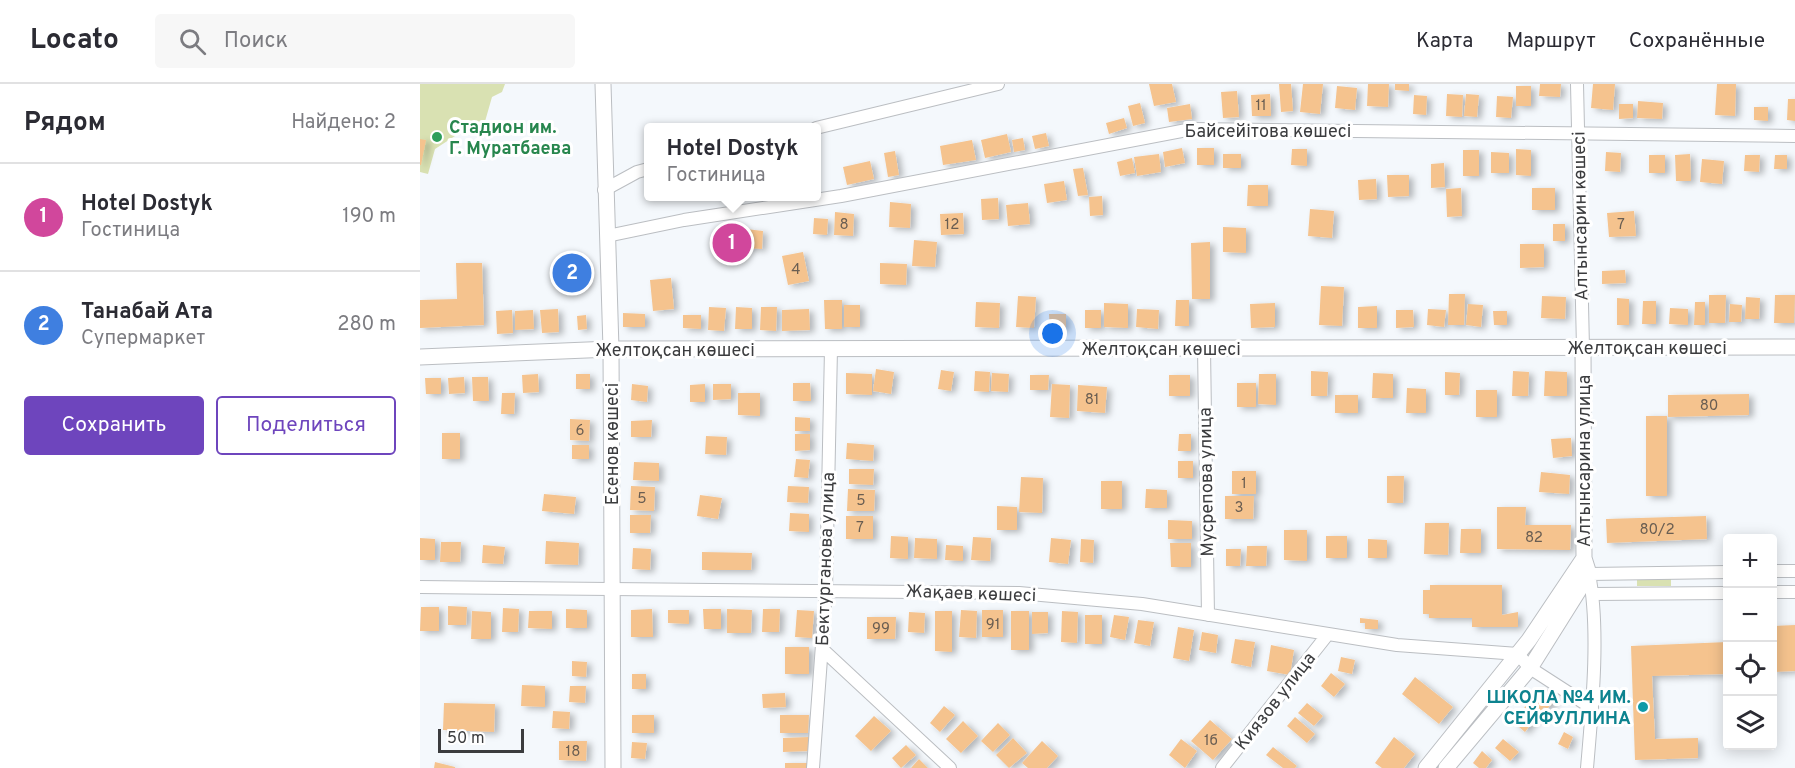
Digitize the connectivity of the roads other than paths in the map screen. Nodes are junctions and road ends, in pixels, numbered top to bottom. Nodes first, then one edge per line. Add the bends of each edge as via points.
1 (603, 84) edge
2 (998, 84) edge
3 (1577, 84) edge
4 (821, 127) edge
5 (1578, 134) junction
6 (1795, 136) edge
7 (644, 170) edge
8 (604, 190) junction
9 (821, 199) edge
10 (808, 201) edge
11 (607, 236) junction
12 (1795, 347) edge
13 (1583, 348) junction
14 (611, 349) junction
15 (831, 349) junction
16 (1204, 349) junction
17 (420, 357) edge
18 (1584, 558) junction
19 (1777, 571) edge
20 (1795, 571) edge
21 (1723, 572) edge
22 (1589, 574) junction
23 (420, 587) edge
24 (613, 588) junction
25 (826, 590) junction
26 (1777, 592) edge
27 (1795, 592) edge
28 (1723, 593) edge
29 (1593, 594) junction
30 (1208, 615) junction
31 (1328, 634) junction
32 (822, 649) junction
33 (1518, 654) junction
34 (1530, 668) junction
35 (1592, 708) junction
36 (613, 768) edge
37 (813, 768) edge
38 (950, 768) edge
39 (1222, 768) edge
40 (1426, 768) edge
41 (1446, 768) edge
42 (1587, 768) edge

1 - 8 street, Есенов көшесі
2 - 4 street
3 - 5 street, Алтынсарин көшесі
5 - 6 street, Байсейітова көшесі
5 - 9 street, Байсейітова көшесі via 1192,129
5 - 13 street, Алтынсарин көшесі
7 - 8 street
8 - 11 street, Есенов көшесі
10 - 11 street, Байсейітова көшесі
11 - 14 street, Есенов көшесі
12 - 13 street, Желтоқсан көшесі
13 - 16 street, Желтоқсан көшесі
13 - 18 street, Алтынсарина улица
14 - 15 street, Желтоқсан көшесі
14 - 17 street, Желтоқсан көшесі
14 - 24 street, Есенов көшесі
15 - 16 street, Желтоқсан көшесі
15 - 25 street, Бектурганова улица
16 - 30 street, Мусрепова улица
18 - 22 street, Алтынсарина улица
18 - 33 street
19 - 20 street
21 - 22 street
22 - 29 street
22 - 34 street
23 - 24 street, Жақаев көшесі
24 - 25 street, Жақаев көшесі
24 - 36 street, Есенов көшесі
25 - 30 street, Жақаев көшесі via 1019,592
25 - 32 street, Бектурганова улица
26 - 27 street
28 - 29 street
29 - 35 street
30 - 31 street, Жақаев көшесі
31 - 33 street, Жақаев көшесі via 1397,645
31 - 39 street, Киязов улица
32 - 37 street, Бектурганова улица
32 - 38 street
33 - 34 street
33 - 40 street
34 - 35 street
34 - 41 street
35 - 42 street

